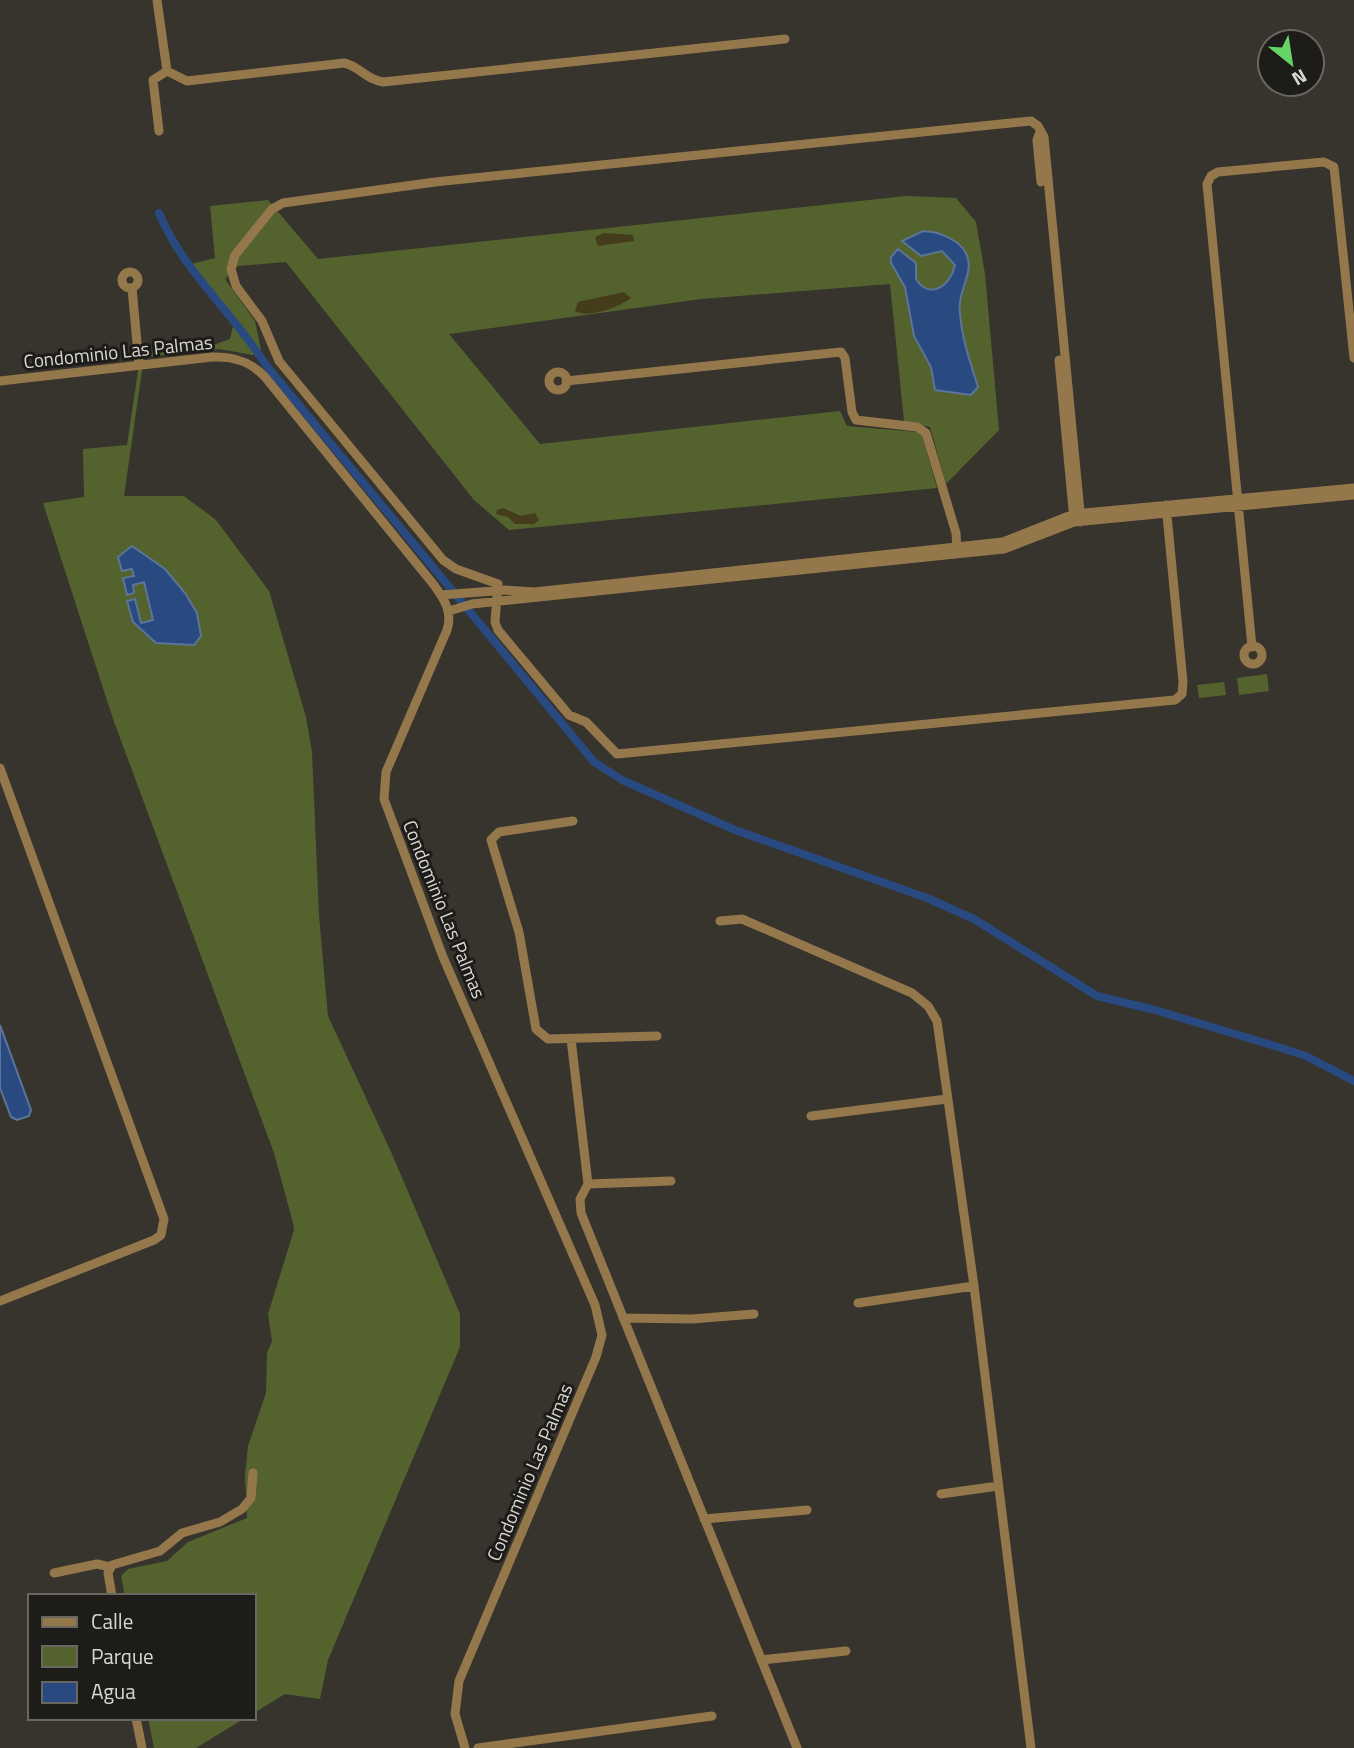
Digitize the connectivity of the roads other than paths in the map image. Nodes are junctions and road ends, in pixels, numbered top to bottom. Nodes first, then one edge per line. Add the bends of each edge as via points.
1 (157, 0) edge
2 (785, 39) dead end
3 (167, 71) junction
4 (159, 131) dead end
5 (132, 288) dead end
6 (1354, 358) edge
7 (139, 365) junction
8 (566, 381) dead end
9 (0, 382) edge
10 (1354, 488) edge
11 (1354, 495) edge
12 (1238, 502) junction
13 (1166, 509) junction
14 (1077, 518) junction
15 (957, 550) junction
16 (499, 590) junction
17 (441, 594) junction
18 (497, 603) junction
19 (449, 611) junction
20 (1252, 647) dead end
21 (0, 768) edge
22 (573, 821) dead end
23 (720, 921) dead end
24 (657, 1036) dead end
25 (571, 1039) junction
26 (947, 1100) junction
27 (811, 1116) dead end
28 (671, 1181) dead end
29 (588, 1184) junction
30 (974, 1286) junction
31 (0, 1301) edge
32 (858, 1303) dead end
33 (754, 1314) dead end
34 (623, 1318) junction
35 (253, 1473) dead end
36 (998, 1486) junction
37 (941, 1494) dead end
38 (807, 1510) dead end
39 (704, 1519) junction
40 (110, 1567) junction
41 (54, 1573) dead end
42 (112, 1594) edge
43 (846, 1651) dead end
44 (761, 1660) junction
45 (712, 1716) dead end
46 (136, 1720) edge
47 (142, 1748) edge
48 (465, 1748) edge
49 (478, 1748) edge
50 (797, 1748) edge
51 (1031, 1748) edge

1 - 3 street
2 - 3 street via 383,82 344,64 187,81
3 - 4 street via 153,80
5 - 7 street
6 - 12 street via 1334,167 1324,162 1210,176 1207,184
7 - 9 street, Condominio Las Palmas
7 - 17 street, Condominio Las Palmas via 223,356 254,366
8 - 15 street via 841,352 855,419 920,427 926,433
10 - 12 street
11 - 12 street
12 - 13 street
12 - 20 street
13 - 14 street
13 - 18 street via 1183,682 1182,694 1175,700 617,754 586,723 569,715 498,630
14 - 15 street via 1007,541
14 - 16 street via 1044,137 1035,123 435,182 284,203 272,209 239,250 231,269 236,286 262,321 275,354 443,560 495,582
15 - 16 street via 534,592
15 - 18 street
16 - 17 street
16 - 18 street
17 - 19 street, Condominio Las Palmas
18 - 19 street
19 - 48 street, Condominio Las Palmas via 442,643 386,772 384,799 443,957 595,1305 602,1335 459,1681 455,1714
21 - 31 street via 164,1219 154,1240
22 - 25 street via 499,832 491,844 519,932 536,1029 545,1039
23 - 26 street via 742,919 919,997 939,1027
24 - 25 street
25 - 29 street
26 - 27 street
26 - 30 street
28 - 29 street
29 - 34 street via 580,1199 581,1213
30 - 32 street
30 - 36 street
33 - 34 street
34 - 39 street
35 - 40 street via 250,1499 242,1508 220,1521 181,1533 155,1553
36 - 37 street
36 - 51 street
38 - 39 street
39 - 44 street
40 - 41 street via 97,1564
40 - 42 street
43 - 44 street
44 - 50 street
45 - 49 street
46 - 47 street

